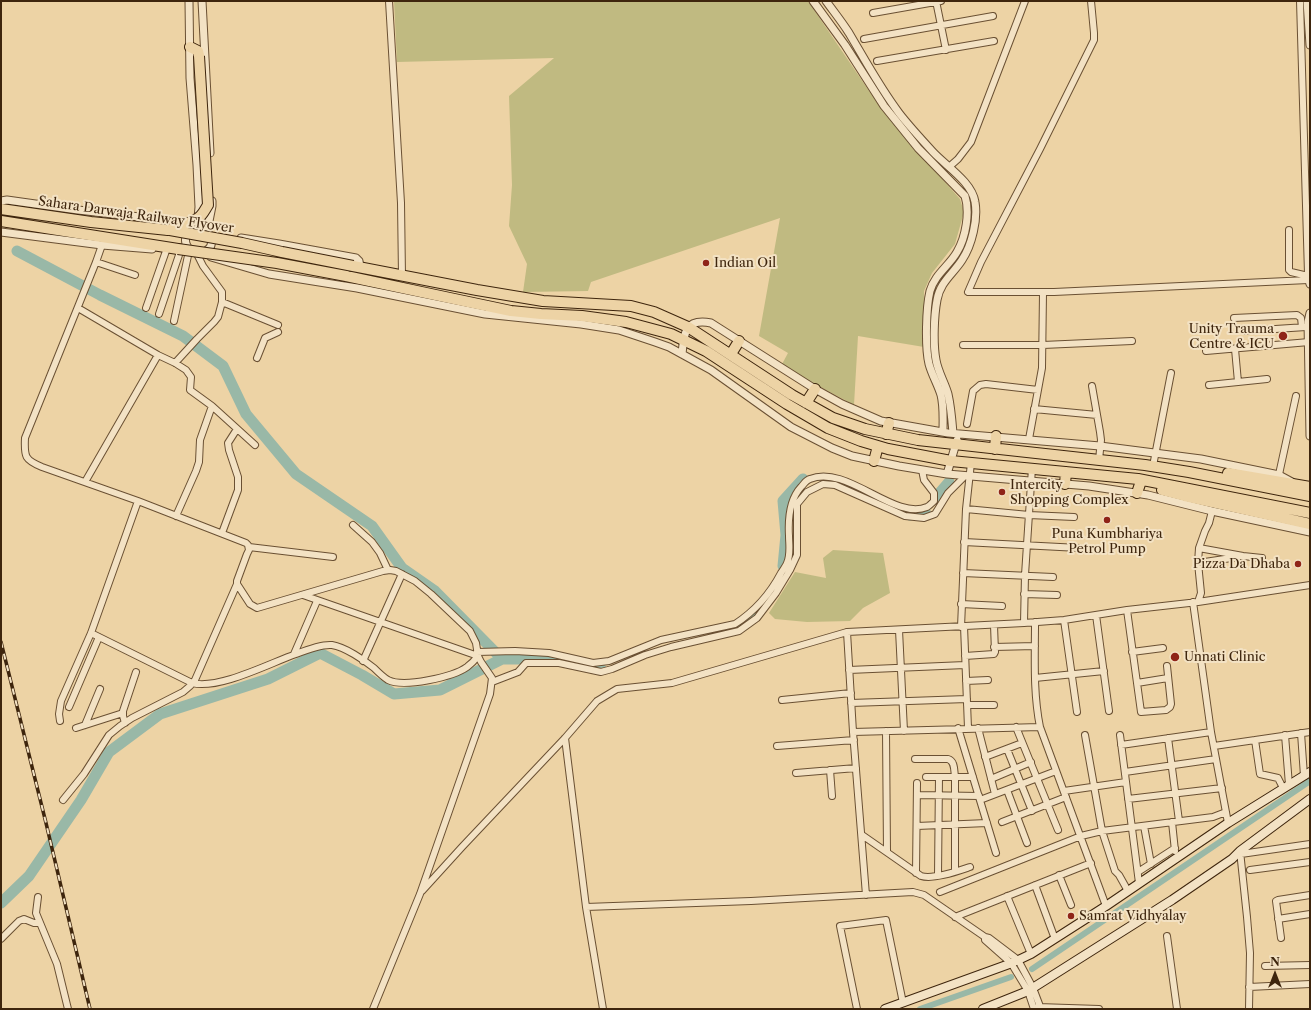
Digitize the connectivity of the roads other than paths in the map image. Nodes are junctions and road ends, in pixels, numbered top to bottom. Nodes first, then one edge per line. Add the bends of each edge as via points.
1 (189, 1) edge
2 (202, 1) edge
3 (389, 1) edge
4 (813, 1) edge
5 (826, 1) edge
6 (938, 1) edge
7 (1025, 1) edge
8 (1092, 1) edge
9 (1300, 1) edge
10 (1307, 1) edge
11 (873, 13) dead end
12 (993, 16) dead end
13 (941, 25) junction
14 (864, 39) dead end
15 (994, 41) dead end
16 (1310, 45) edge
17 (190, 47) junction
18 (946, 50) junction
19 (877, 61) dead end
20 (949, 168) junction
21 (1, 201) edge
22 (1, 209) edge
23 (1, 221) edge
24 (197, 223) junction
25 (168, 230) junction
26 (1289, 230) dead end
27 (1, 232) edge
28 (189, 232) junction
29 (208, 232) junction
30 (102, 245) junction
31 (166, 251) junction
32 (180, 252) junction
33 (195, 252) junction
34 (96, 262) junction
35 (357, 267) junction
36 (135, 275) dead end
37 (402, 276) junction
38 (1309, 277) edge
39 (358, 283) junction
40 (1043, 293) junction
41 (222, 302) junction
42 (78, 308) junction
43 (146, 308) dead end
44 (1310, 313) edge
45 (159, 314) dead end
46 (1234, 318) dead end
47 (174, 321) dead end
48 (268, 321) junction
49 (688, 327) junction
50 (1305, 327) junction
51 (265, 328) dead end
52 (1246, 331) dead end
53 (684, 340) junction
54 (739, 341) junction
55 (1132, 341) dead end
56 (1309, 342) junction
57 (963, 345) dead end
58 (1043, 345) junction
59 (1235, 349) junction
60 (1206, 352) dead end
61 (682, 354) junction
62 (730, 354) junction
63 (158, 355) junction
64 (257, 358) dead end
65 (176, 363) junction
66 (1171, 373) dead end
67 (1267, 379) dead end
68 (1238, 382) junction
69 (1209, 385) dead end
70 (1092, 386) dead end
71 (815, 389) junction
72 (1038, 390) junction
73 (1296, 396) dead end
74 (806, 403) junction
75 (212, 406) junction
76 (1034, 409) junction
77 (1097, 415) junction
78 (890, 423) junction
79 (967, 424) dead end
80 (237, 429) junction
81 (943, 432) junction
82 (886, 434) junction
83 (956, 434) junction
84 (996, 436) junction
85 (1310, 436) edge
86 (1029, 439) junction
87 (255, 445) dead end
88 (955, 445) junction
89 (878, 446) junction
90 (1100, 446) junction
91 (995, 449) junction
92 (1155, 454) junction
93 (1099, 460) junction
94 (874, 461) junction
95 (951, 461) junction
96 (971, 463) junction
97 (1153, 466) junction
98 (1032, 468) junction
99 (922, 470) junction
100 (1179, 470) junction
101 (1066, 472) junction
102 (947, 474) junction
103 (967, 476) junction
104 (1278, 478) junction
105 (1139, 480) junction
106 (1031, 481) junction
107 (85, 482) junction
108 (1065, 484) junction
109 (1310, 487) edge
110 (1137, 493) junction
111 (1310, 496) edge
112 (138, 501) junction
113 (966, 510) junction
114 (1212, 511) junction
115 (1310, 513) edge
116 (1029, 515) junction
117 (176, 516) junction
118 (1074, 517) dead end
119 (1310, 524) edge
120 (353, 525) dead end
121 (1310, 532) edge
122 (222, 533) junction
123 (964, 542) junction
124 (1027, 546) junction
125 (249, 547) junction
126 (1079, 548) dead end
127 (1199, 548) junction
128 (1243, 556) junction
129 (333, 557) dead end
130 (1262, 558) dead end
131 (1198, 563) junction
132 (388, 570) junction
133 (962, 573) junction
134 (402, 574) junction
135 (1025, 576) junction
136 (1053, 577) dead end
137 (237, 584) junction
138 (1310, 585) edge
139 (1024, 594) junction
140 (303, 595) junction
141 (1057, 595) dead end
142 (317, 601) junction
143 (1195, 602) junction
144 (961, 604) junction
145 (1002, 606) dead end
146 (1127, 610) junction
147 (1096, 615) junction
148 (1064, 620) junction
149 (1035, 622) junction
150 (381, 623) junction
151 (1024, 623) junction
152 (994, 625) junction
153 (962, 626) junction
154 (899, 630) junction
155 (847, 632) junction
156 (91, 633) junction
157 (99, 637) junction
158 (1035, 646) junction
159 (994, 647) junction
160 (1163, 648) dead end
161 (1132, 652) junction
162 (294, 654) junction
163 (479, 656) junction
164 (965, 656) junction
165 (363, 661) junction
166 (965, 665) junction
167 (1167, 666) dead end
168 (901, 667) junction
169 (849, 670) junction
170 (136, 672) dead end
171 (1104, 672) junction
172 (1072, 675) junction
173 (1035, 678) junction
174 (1168, 678) junction
175 (492, 680) junction
176 (988, 680) dead end
177 (966, 681) junction
178 (192, 683) junction
179 (1137, 683) junction
180 (100, 689) dead end
181 (851, 693) junction
182 (782, 700) dead end
183 (902, 701) junction
184 (967, 702) junction
185 (852, 703) junction
186 (994, 704) dead end
187 (69, 707) dead end
188 (1109, 711) dead end
189 (1077, 712) dead end
190 (123, 713) junction
191 (60, 720) dead end
192 (125, 723) junction
193 (85, 726) junction
194 (1016, 727) junction
195 (1040, 727) junction
196 (76, 728) dead end
197 (958, 728) junction
198 (968, 728) junction
199 (978, 728) junction
200 (886, 731) junction
201 (904, 731) junction
202 (853, 732) junction
203 (1211, 732) junction
204 (1310, 732) edge
205 (1301, 733) junction
206 (1085, 735) dead end
207 (1120, 735) dead end
208 (1286, 735) junction
209 (565, 738) junction
210 (1168, 738) junction
211 (854, 740) junction
212 (1255, 740) junction
213 (1022, 743) junction
214 (1121, 745) junction
215 (777, 746) dead end
216 (1214, 746) junction
217 (1007, 749) junction
218 (985, 758) junction
219 (915, 759) dead end
220 (1216, 759) junction
221 (1030, 762) junction
222 (1172, 766) junction
223 (856, 768) junction
224 (1015, 768) junction
225 (830, 770) junction
226 (1056, 771) junction
227 (1125, 772) junction
228 (796, 773) dead end
229 (1307, 774) edge
230 (926, 777) dead end
231 (938, 777) junction
232 (955, 777) junction
233 (973, 777) junction
234 (1038, 778) junction
235 (991, 779) junction
236 (1126, 782) junction
237 (917, 783) dead end
238 (1021, 784) junction
239 (1093, 787) junction
240 (1286, 787) junction
241 (1222, 788) junction
242 (1007, 790) junction
243 (1064, 791) junction
244 (995, 794) junction
245 (1175, 794) junction
246 (917, 795) junction
247 (938, 795) junction
248 (832, 796) dead end
249 (956, 796) junction
250 (979, 798) junction
251 (1066, 798) junction
252 (1128, 799) junction
253 (1310, 799) edge
254 (64, 800) dead end
255 (1048, 805) junction
256 (1032, 811) junction
257 (1226, 812) junction
258 (1017, 816) junction
259 (1002, 822) dead end
260 (1175, 822) junction
261 (987, 823) junction
262 (1228, 823) junction
263 (956, 824) junction
264 (938, 825) junction
265 (917, 826) junction
266 (1144, 826) junction
267 (1132, 828) junction
268 (1058, 830) dead end
269 (1102, 831) junction
270 (862, 835) junction
271 (1081, 836) junction
272 (1027, 843) dead end
273 (1310, 844) edge
274 (1175, 848) junction
275 (887, 852) junction
276 (996, 853) dead end
277 (1240, 853) junction
278 (1176, 859) junction
279 (1310, 862) edge
280 (1091, 863) junction
281 (1150, 864) junction
282 (970, 867) dead end
283 (1250, 870) dead end
284 (956, 871) junction
285 (1138, 872) junction
286 (916, 873) junction
287 (938, 875) junction
288 (1059, 875) junction
289 (1139, 883) junction
290 (1035, 885) junction
291 (1128, 891) junction
292 (940, 892) dead end
293 (420, 894) junction
294 (866, 895) junction
295 (1310, 895) edge
296 (1007, 896) junction
297 (38, 897) dead end
298 (1071, 905) dead end
299 (1106, 906) junction
300 (586, 908) junction
301 (1310, 914) edge
302 (955, 917) junction
303 (1278, 919) junction
304 (40, 923) junction
305 (1167, 936) dead end
306 (1281, 938) dead end
307 (1, 939) edge
308 (1055, 939) junction
309 (1031, 954) junction
310 (1014, 962) junction
311 (1310, 965) edge
312 (1265, 966) dead end
313 (1310, 984) edge
314 (1249, 987) junction
315 (1030, 990) junction
316 (903, 1003) junction
317 (1037, 1008) edge
318 (68, 1009) edge
319 (373, 1009) edge
320 (603, 1009) edge
321 (858, 1009) edge
322 (885, 1009) edge
323 (983, 1009) edge
324 (1099, 1009) edge
325 (1177, 1009) edge
326 (1249, 1009) edge

1 - 17 street
2 - 29 street via 212,206
3 - 37 street via 401,203
4 - 81 street via 845,44 884,106 918,148 965,196 967,216 962,240 957,252 934,280 928,305 928,352 932,373 941,395
5 - 20 street via 899,113
6 - 11 street
6 - 13 street
7 - 20 street via 971,142
8 - 40 street via 1094,40 968,292
9 - 38 street
10 - 16 street
12 - 13 street
13 - 14 street
13 - 18 street
15 - 18 street
17 - 24 street via 199,207
17 - 24 highway, bridge via 198,51 200,56 208,204
18 - 19 street
20 - 83 street via 968,185 976,209 973,232 963,259 943,282 936,301 937,366 948,395
21 - 28 street via 166,220
22 - 25 highway, Sahara Darwaja Railway Flyover
23 - 39 highway, Sahara Darwaja Railway Flyover, bridge via 277,263 346,276
24 - 25 highway, bridge
24 - 28 street
24 - 29 street
25 - 35 highway, Sahara Darwaja Railway Flyover, bridge
26 - 38 street via 1289,270
27 - 30 street
28 - 33 street via 185,240 188,248
29 - 33 street via 210,246
29 - 35 street via 356,258 359,261
30 - 31 street
30 - 34 street
31 - 32 street
31 - 43 street
32 - 33 street
32 - 45 street
33 - 39 street via 269,274
33 - 41 street via 222,292
33 - 47 street
34 - 36 street
34 - 42 street
35 - 37 highway, Sahara Darwaja Railway Flyover
37 - 49 highway, Sahara Darwaja Railway Flyover via 542,301 631,306 654,312
38 - 40 street
39 - 53 highway, Sahara Darwaja Railway Flyover via 511,311 626,322
39 - 61 street via 485,314 619,330
40 - 58 street
41 - 48 street
41 - 65 street via 218,317
42 - 63 street
42 - 107 street via 25,438 24,450 30,462
44 - 50 street
46 - 50 street via 1297,315
48 - 51 street
48 - 64 street via 278,328 266,338
49 - 53 street
49 - 54 street via 696,322 711,323
49 - 62 highway, Sahara Darwaja Railway Flyover
50 - 52 street
50 - 56 street
53 - 61 street
53 - 89 highway, Sahara Darwaja Railway Flyover via 828,428
54 - 62 highway
54 - 71 street
55 - 58 street
56 - 59 street
56 - 85 street
57 - 58 street
58 - 72 street
59 - 60 street
59 - 68 street
61 - 94 street via 711,370 791,427 832,448
62 - 74 highway, Sahara Darwaja Railway Flyover
63 - 65 street
63 - 107 street
65 - 75 street via 190,373 190,390
66 - 92 street
67 - 68 street
68 - 69 street
70 - 77 street
71 - 74 highway
71 - 78 street via 842,404
72 - 76 street
72 - 79 street via 980,385 974,391
73 - 104 street
74 - 82 highway, Sahara Darwaja Railway Flyover via 833,418
75 - 80 street
75 - 117 street via 200,440 199,462
76 - 77 street
76 - 86 street
77 - 90 street
78 - 81 street
78 - 82 highway
80 - 87 street
80 - 122 street via 228,443 238,477 238,490
81 - 83 street
82 - 88 highway, Sahara Darwaja Railway Flyover
83 - 84 street
83 - 88 street
84 - 86 street
84 - 91 highway
86 - 90 street
88 - 91 highway, Sahara Darwaja Railway Flyover
88 - 95 street
89 - 94 highway
89 - 95 highway, Sahara Darwaja Railway Flyover
90 - 92 street
90 - 93 street
91 - 93 highway, Sahara Darwaja Railway Flyover
92 - 97 street
92 - 104 street via 1201,459
93 - 97 highway, Sahara Darwaja Railway Flyover
94 - 99 street
95 - 96 highway, Sahara Darwaja Railway Flyover
95 - 102 street
96 - 98 highway, Sahara Darwaja Railway Flyover
96 - 103 street
97 - 100 highway, Sahara Darwaja Railway Flyover
98 - 101 highway, Sahara Darwaja Railway Flyover
98 - 106 street
99 - 102 street
99 - 163 street via 924,480 934,493 934,502 927,507 913,510 836,477 808,479 796,492 790,507 788,562 761,603 734,624 661,640 609,661 593,663 549,653 515,651
100 - 104 highway via 1181,465
100 - 111 highway, Sahara Darwaja Railway Flyover
101 - 105 highway, Sahara Darwaja Railway Flyover
101 - 108 highway
102 - 103 street
103 - 106 street
103 - 113 street
103 - 175 street via 948,493 936,514 924,518 905,516 835,485 823,484 807,492 797,504 797,555 790,570 757,618 739,631 645,655 601,672 559,663 526,663 518,672
104 - 109 highway
105 - 110 highway
105 - 115 highway
105 - 119 highway via 1147,485 1185,496
106 - 108 street
106 - 116 street
107 - 112 street
108 - 110 street
110 - 114 street
112 - 117 street
112 - 156 street
113 - 116 street
113 - 123 street
114 - 121 street
114 - 127 street
116 - 118 street
116 - 124 street
117 - 122 street
120 - 132 street via 372,542
122 - 125 street via 246,543
123 - 124 street
123 - 133 street
124 - 126 street
124 - 135 street
125 - 129 street
125 - 137 street
127 - 128 street
127 - 131 street
128 - 130 street
128 - 131 street
131 - 143 street via 1201,593
132 - 134 street via 396,570
132 - 140 street
133 - 135 street
133 - 144 street
134 - 150 street
134 - 163 street via 431,594 470,631
135 - 136 street
135 - 139 street
137 - 140 street via 250,604 257,608
137 - 178 street
138 - 143 street
139 - 141 street
139 - 151 street
140 - 142 street
142 - 150 street
142 - 162 street
143 - 146 street
143 - 203 street
144 - 145 street
144 - 153 street
146 - 147 street
146 - 161 street
147 - 148 street
147 - 171 street
148 - 149 street
148 - 172 street
149 - 151 street
149 - 158 street
150 - 163 street
150 - 165 street
151 - 152 street
152 - 153 street
152 - 159 street
153 - 154 street
153 - 164 street
154 - 155 street
154 - 168 street
155 - 169 street
155 - 209 street via 672,683 617,688 597,701
156 - 157 street
156 - 191 street via 61,701
157 - 178 street
157 - 187 street
158 - 159 street
158 - 173 street
159 - 164 street via 994,654
160 - 161 street
161 - 179 street
162 - 165 street via 332,645
162 - 178 street via 238,677 213,684
163 - 165 street via 467,667 451,675 409,684 389,680
163 - 175 street
164 - 166 street
166 - 168 street
166 - 177 street
167 - 174 street
168 - 169 street
168 - 183 street
169 - 181 street
170 - 190 street
171 - 172 street
171 - 188 street
172 - 173 street
172 - 189 street
173 - 195 street
174 - 179 street
174 - 179 street via 1171,704 1166,710 1141,712
175 - 293 street via 490,694
176 - 177 street
177 - 184 street
178 - 192 street via 183,692
180 - 193 street
181 - 182 street
181 - 185 street
183 - 184 street
183 - 185 street
183 - 201 street
184 - 186 street
184 - 198 street
185 - 202 street
190 - 192 street
190 - 193 street
192 - 254 street via 109,735
193 - 196 street
194 - 195 street
194 - 199 street
194 - 213 street
195 - 226 street
197 - 198 street
197 - 201 street
197 - 233 street
198 - 199 street
199 - 218 street
200 - 201 street
200 - 202 street
200 - 275 street
202 - 211 street
203 - 210 street
203 - 216 street
204 - 205 street
205 - 208 street
205 - 229 street
206 - 239 street
207 - 214 street
208 - 212 street
208 - 240 street
209 - 293 street
209 - 300 street
210 - 214 street
210 - 222 street
211 - 215 street
211 - 223 street
212 - 216 street
212 - 240 street via 1260,774 1278,778
213 - 217 street
213 - 221 street
214 - 227 street
216 - 220 street
217 - 218 street
217 - 224 street
218 - 235 street
219 - 232 street via 951,760
220 - 222 street
220 - 241 street
221 - 224 street
221 - 234 street
222 - 227 street
222 - 245 street
223 - 225 street
223 - 270 street
224 - 235 street
224 - 238 street
225 - 228 street
225 - 248 street
226 - 234 street
226 - 243 street
227 - 236 street
229 - 240 main road
230 - 231 street
231 - 232 street
231 - 247 street
232 - 233 street
232 - 249 street
233 - 250 street
234 - 238 street
234 - 255 street
235 - 244 street
236 - 239 street
236 - 252 street
237 - 246 street
238 - 242 street
238 - 256 street
239 - 243 street
239 - 269 street
240 - 262 main road
241 - 245 street
241 - 257 street
242 - 244 street
242 - 258 street
243 - 251 street
244 - 250 street
245 - 252 street
245 - 260 street
246 - 247 street
246 - 265 street
247 - 249 street
247 - 264 street
249 - 250 street
249 - 263 street
250 - 261 street
251 - 255 street
251 - 271 street
252 - 267 street
253 - 277 main road
255 - 256 street
255 - 268 street
256 - 258 street
257 - 260 street via 1213,817
257 - 262 street
258 - 259 street
258 - 272 street
260 - 266 street
260 - 274 street
261 - 263 street
261 - 276 street
262 - 278 main road
263 - 264 street
263 - 284 street
264 - 265 street
264 - 287 street
265 - 286 street
266 - 267 street
266 - 281 street
267 - 269 street
267 - 285 street
269 - 271 street
269 - 291 street via 1114,871
270 - 275 street
270 - 294 street
271 - 280 street
271 - 292 street
273 - 277 street
274 - 278 street
274 - 281 street
275 - 286 street
277 - 314 street via 1249,946
277 - 315 main road via 1172,900
278 - 289 main road
279 - 283 street
280 - 288 street
280 - 299 street
281 - 285 street
282 - 284 street
284 - 287 street
285 - 289 street
286 - 287 street via 925,877
288 - 290 street
288 - 298 street
289 - 291 main road
290 - 296 street
290 - 308 street
291 - 299 main road
293 - 319 street
294 - 300 street
294 - 302 street via 924,894
295 - 303 street via 1278,900
296 - 302 street
296 - 309 street
297 - 304 street via 36,913
299 - 308 main road
300 - 320 street
301 - 303 street
302 - 310 street via 985,937 985,940
303 - 306 street
304 - 307 street via 24,919 19,921
304 - 318 street via 57,964
305 - 325 street
308 - 309 main road
309 - 310 main road
310 - 315 street
310 - 316 main road
311 - 312 street
313 - 314 street
314 - 326 street
315 - 317 street
315 - 323 main road
316 - 321 street via 886,920 840,926
316 - 322 main road
317 - 324 street

